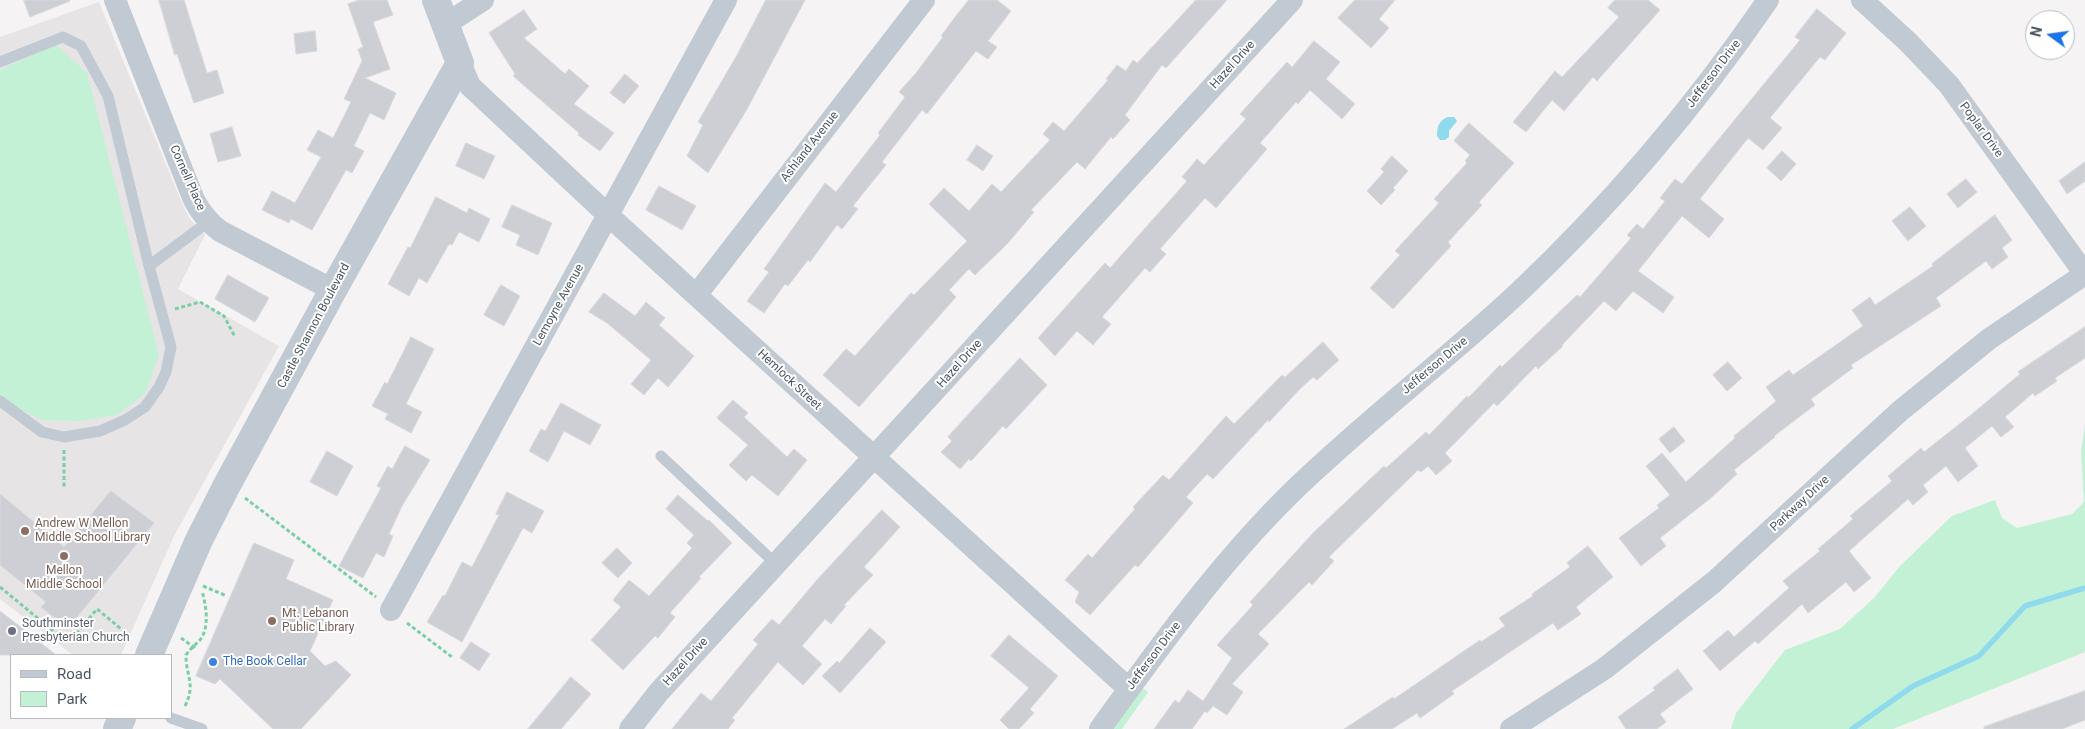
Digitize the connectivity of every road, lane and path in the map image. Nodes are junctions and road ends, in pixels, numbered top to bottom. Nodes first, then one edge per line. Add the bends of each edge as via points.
1 (115, 0) edge
2 (484, 0) edge
3 (726, 0) edge
4 (924, 0) edge
5 (1292, 0) edge
6 (1768, 0) edge
7 (1862, 0) edge
8 (441, 12) edge
9 (0, 62) edge
10 (460, 63) junction
11 (608, 215) junction
12 (208, 222) junction
13 (149, 266) junction
14 (2085, 274) edge
15 (333, 290) junction
16 (697, 294) junction
17 (162, 313) junction
18 (235, 336) dead end
19 (0, 401) edge
20 (64, 448) dead end
21 (661, 456) dead end
22 (874, 458) junction
23 (64, 487) dead end
24 (254, 503) dead end
25 (776, 564) junction
26 (0, 588) edge
27 (371, 594) dead end
28 (227, 596) dead end
29 (399, 617) joint
30 (180, 638) dead end
31 (141, 647) edge
32 (194, 647) junction
33 (452, 658) dead end
34 (1129, 688) junction
35 (185, 706) dead end
36 (172, 718) edge
37 (202, 729) edge
38 (630, 729) edge
39 (1100, 729) edge
40 (1511, 729) edge

1 - 12 street, Cornell Place via 194,200
2 - 8 street
3 - 11 street, Lemoyne Avenue
4 - 16 street, Ashland Avenue
5 - 22 street, Hazel Drive
6 - 34 street, Jefferson Drive via 1687,110 1607,202 1520,291 1290,494 1205,590
7 - 14 street, Poplar Drive via 1949,85
8 - 10 street
9 - 13 lane via 63,37 80,46 108,96
10 - 11 street, Hemlock Street via 470,86
10 - 15 street, Castle Shannon Boulevard
11 - 16 street, Hemlock Street
11 - 29 street, Lemoyne Avenue
12 - 13 lane
12 - 15 street, Cornell Place
13 - 17 lane
14 - 40 street, Parkway Drive via 1989,339 1900,411 1714,582 1604,669
15 - 31 street, Castle Shannon Boulevard
16 - 22 street, Hemlock Street
17 - 18 path via 200,302 224,316
17 - 19 lane via 171,347 166,372 145,407 125,420 100,432 64,437 42,432
20 - 23 path
21 - 25 lane
22 - 25 street, Hazel Drive
22 - 34 street, Hemlock Street
24 - 27 path
25 - 38 street, Hazel Drive via 658,693
26 - 31 path via 63,639 75,637 97,609
28 - 32 path via 202,588 206,621 201,639
29 - 33 path
30 - 32 path
32 - 35 path via 186,655 192,686
34 - 39 street, Jefferson Drive
36 - 37 lane

